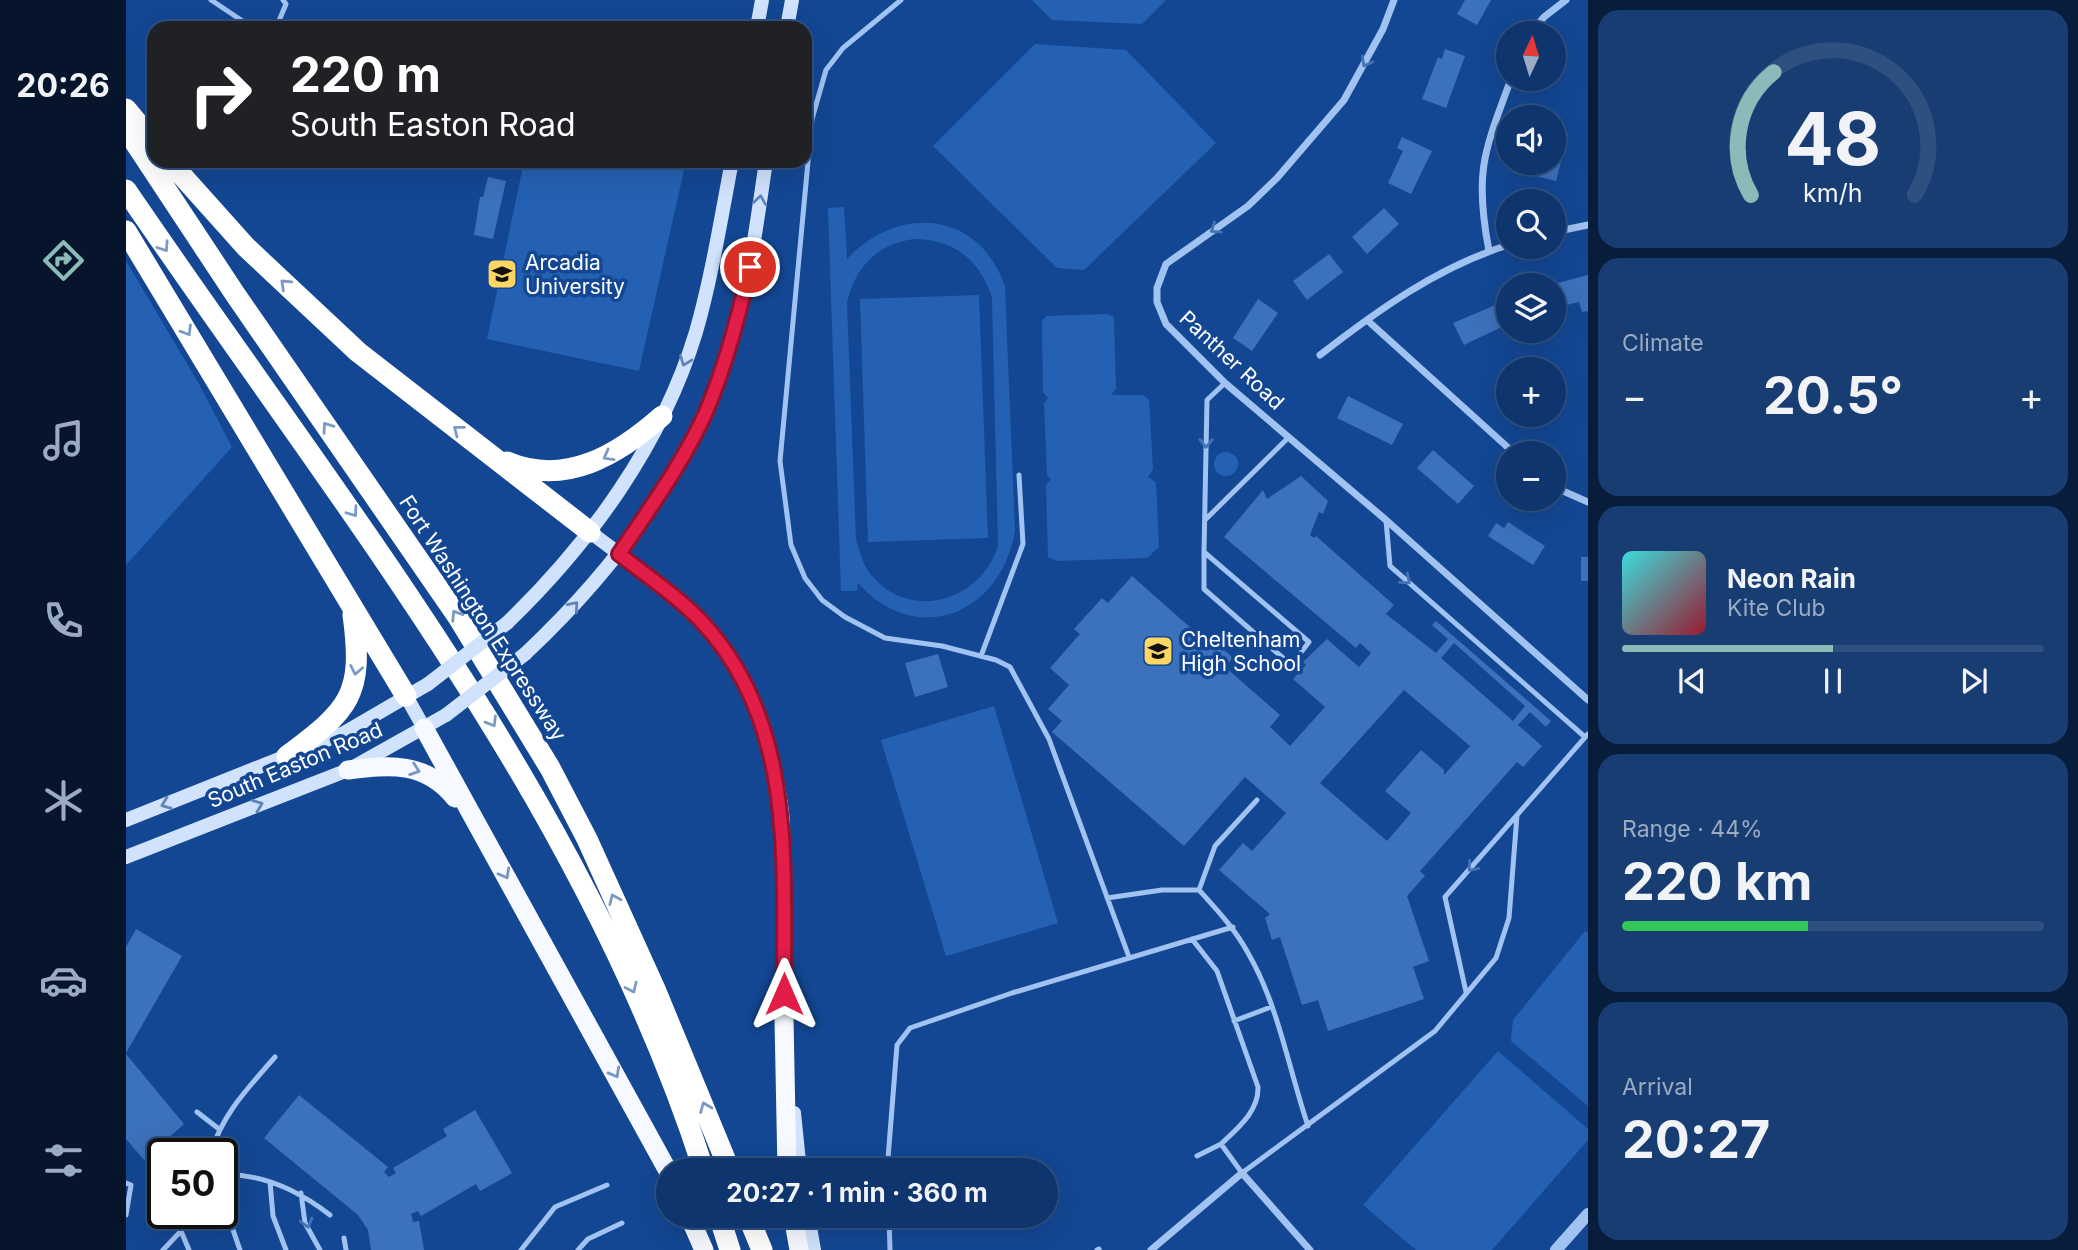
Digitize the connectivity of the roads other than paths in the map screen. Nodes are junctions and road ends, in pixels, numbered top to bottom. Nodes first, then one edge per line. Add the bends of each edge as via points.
1 (211, 0) edge
2 (283, 0) edge
3 (762, 0) edge
4 (792, 0) edge
5 (901, 0) edge
6 (1394, 0) edge
7 (1566, 0) edge
8 (242, 21) edge
9 (279, 21) edge
10 (758, 21) edge
11 (789, 21) edge
12 (1541, 21) edge
13 (1507, 91) edge
14 (126, 109) edge
15 (812, 119) edge
16 (126, 129) edge
17 (147, 134) edge
18 (147, 161) edge
19 (152, 168) edge
20 (175, 168) edge
21 (731, 168) edge
22 (765, 168) edge
23 (807, 168) edge
24 (126, 190) edge
25 (1588, 225) edge
26 (1566, 230) edge
27 (126, 231) edge
28 (1496, 249) edge
29 (1489, 251) junction
30 (1367, 320) junction
31 (1320, 355) dead end
32 (1225, 383) junction
33 (663, 416) junction
34 (1289, 437) junction
35 (1501, 441) edge
36 (491, 456) junction
37 (1019, 475) dead end
38 (1566, 492) edge
39 (1588, 502) edge
40 (1205, 520) junction
41 (1386, 520) junction
42 (590, 532) junction
43 (1204, 552) junction
44 (619, 554) junction
45 (352, 603) junction
46 (981, 656) junction
47 (406, 696) junction
48 (1588, 700) edge
49 (424, 728) junction
50 (1587, 735) edge
51 (287, 756) junction
52 (348, 770) junction
53 (1257, 800) dead end
54 (1517, 815) junction
55 (126, 820) edge
56 (482, 833) junction
57 (126, 857) edge
58 (1199, 890) junction
59 (1107, 898) junction
60 (1233, 927) junction
61 (1192, 939) junction
62 (1129, 957) junction
63 (1466, 992) junction
64 (1271, 1007) junction
65 (784, 1019) junction
66 (1234, 1021) junction
67 (275, 1058) dead end
68 (197, 1112) dead end
69 (1308, 1126) junction
70 (219, 1129) junction
71 (216, 1138) edge
72 (1222, 1144) junction
73 (1196, 1156) dead end
74 (661, 1158) edge
75 (700, 1158) edge
76 (725, 1158) edge
77 (787, 1158) edge
78 (799, 1158) edge
79 (888, 1158) edge
80 (1242, 1173) junction
81 (126, 1177) edge
82 (238, 1177) edge
83 (270, 1182) junction
84 (129, 1184) edge
85 (607, 1185) dead end
86 (301, 1193) junction
87 (1588, 1214) edge
88 (126, 1215) edge
89 (330, 1215) dead end
90 (622, 1223) dead end
91 (694, 1228) edge
92 (723, 1228) edge
93 (753, 1228) edge
94 (795, 1228) edge
95 (810, 1228) edge
96 (889, 1228) edge
97 (233, 1229) edge
98 (181, 1231) joint
99 (344, 1238) dead end
100 (163, 1250) edge
101 (190, 1250) edge
102 (240, 1250) edge
103 (286, 1250) edge
104 (320, 1250) edge
105 (346, 1250) edge
106 (521, 1250) edge
107 (578, 1250) edge
108 (704, 1250) edge
109 (730, 1250) edge
110 (762, 1250) edge
111 (799, 1250) edge
112 (814, 1250) edge
113 (890, 1250) edge
114 (1151, 1250) edge
115 (1310, 1250) edge
116 (1556, 1250) edge

1 - 8 lane
2 - 9 lane via 286,4
3 - 10 main road
4 - 11 main road
5 - 15 lane via 843,48 826,70
6 -> 32 street, Panther Road via 1344,100 1309,142 1248,206 1176,256 1160,275 1157,302 1166,324
7 - 12 street
13 - 29 street via 1482,160 1480,189
14 - 17 highway
18 -> 16 highway, Fort Washington Expressway
76 -> 19 highway, Fort Washington Expressway via 655,989 550,768 458,617
36 -> 20 highway via 358,352 246,247
21 -> 33 main road, South Easton Road via 695,334
44 -> 22 main road, South Easton Road via 684,454 722,370 750,267
23 - 46 lane via 780,461 791,545 805,578 822,600 845,617 886,638
24 -> 75 highway via 368,533 477,698 557,831 635,992
25 - 26 street
27 -> 45 highway
28 - 29 street
29 - 30 street via 1397,299
30 - 31 street
30 - 35 street
32 - 34 street, Panther Road
32 -> 40 lane via 1207,400
33 -> 36 highway via 616,451 578,468 534,471
33 - 42 main road, South Easton Road
34 - 40 lane
34 - 41 street, Panther Road
36 - 42 highway
37 - 46 lane via 1023,544
38 - 39 street
40 - 43 lane
41 - 48 street, Panther Road
41 -> 50 lane via 1390,566
42 - 44 main road
42 - 47 main road, South Easton Road, bridge via 552,579 507,623
43 - 43 lane via 1203,589 1291,665 1309,642
49 -> 44 main road, South Easton Road, bridge via 525,654 562,620
44 - 65 main road via 702,622 759,714 783,820
45 - 47 highway
45 -> 51 highway via 359,653 347,700 327,727
46 - 59 lane via 1010,667 1049,739
47 - 49 main road
47 - 51 main road, South Easton Road via 344,733
49 - 52 main road, South Easton Road
49 - 56 highway
50 - 54 lane
51 -> 55 main road, South Easton Road
52 -> 56 highway via 393,765 419,769 450,792
57 -> 52 main road, South Easton Road
53 - 58 lane via 1215,846
54 - 63 lane via 1509,918 1496,958
54 -> 63 lane via 1445,897
56 -> 74 highway
58 - 59 lane
58 - 60 lane
59 - 62 lane
60 - 61 lane
60 - 64 lane via 1251,956
61 - 62 lane
61 - 66 lane via 1217,971
62 - 79 lane via 910,1028 897,1045
63 - 69 lane via 1435,1031
64 - 66 lane
64 - 69 lane
65 - 77 highway
65 - 78 main road
66 - 72 lane via 1258,1087 1258,1100
67 - 70 lane via 235,1103
68 - 70 lane
69 - 80 lane
70 - 71 lane
72 - 73 lane
72 - 80 lane
80 - 114 street
80 - 115 street
81 - 84 lane
82 - 83 lane
83 - 86 lane
83 - 103 lane via 273,1216
84 - 88 lane
85 - 106 lane via 555,1208
86 - 89 lane
86 -> 104 lane via 305,1223
87 - 116 street
90 - 107 lane via 588,1239
91 - 108 highway
92 - 109 highway
93 - 110 highway
94 - 111 highway
95 - 112 main road
96 - 113 lane
97 - 102 lane
98 - 100 lane
98 - 101 lane
99 - 105 lane

